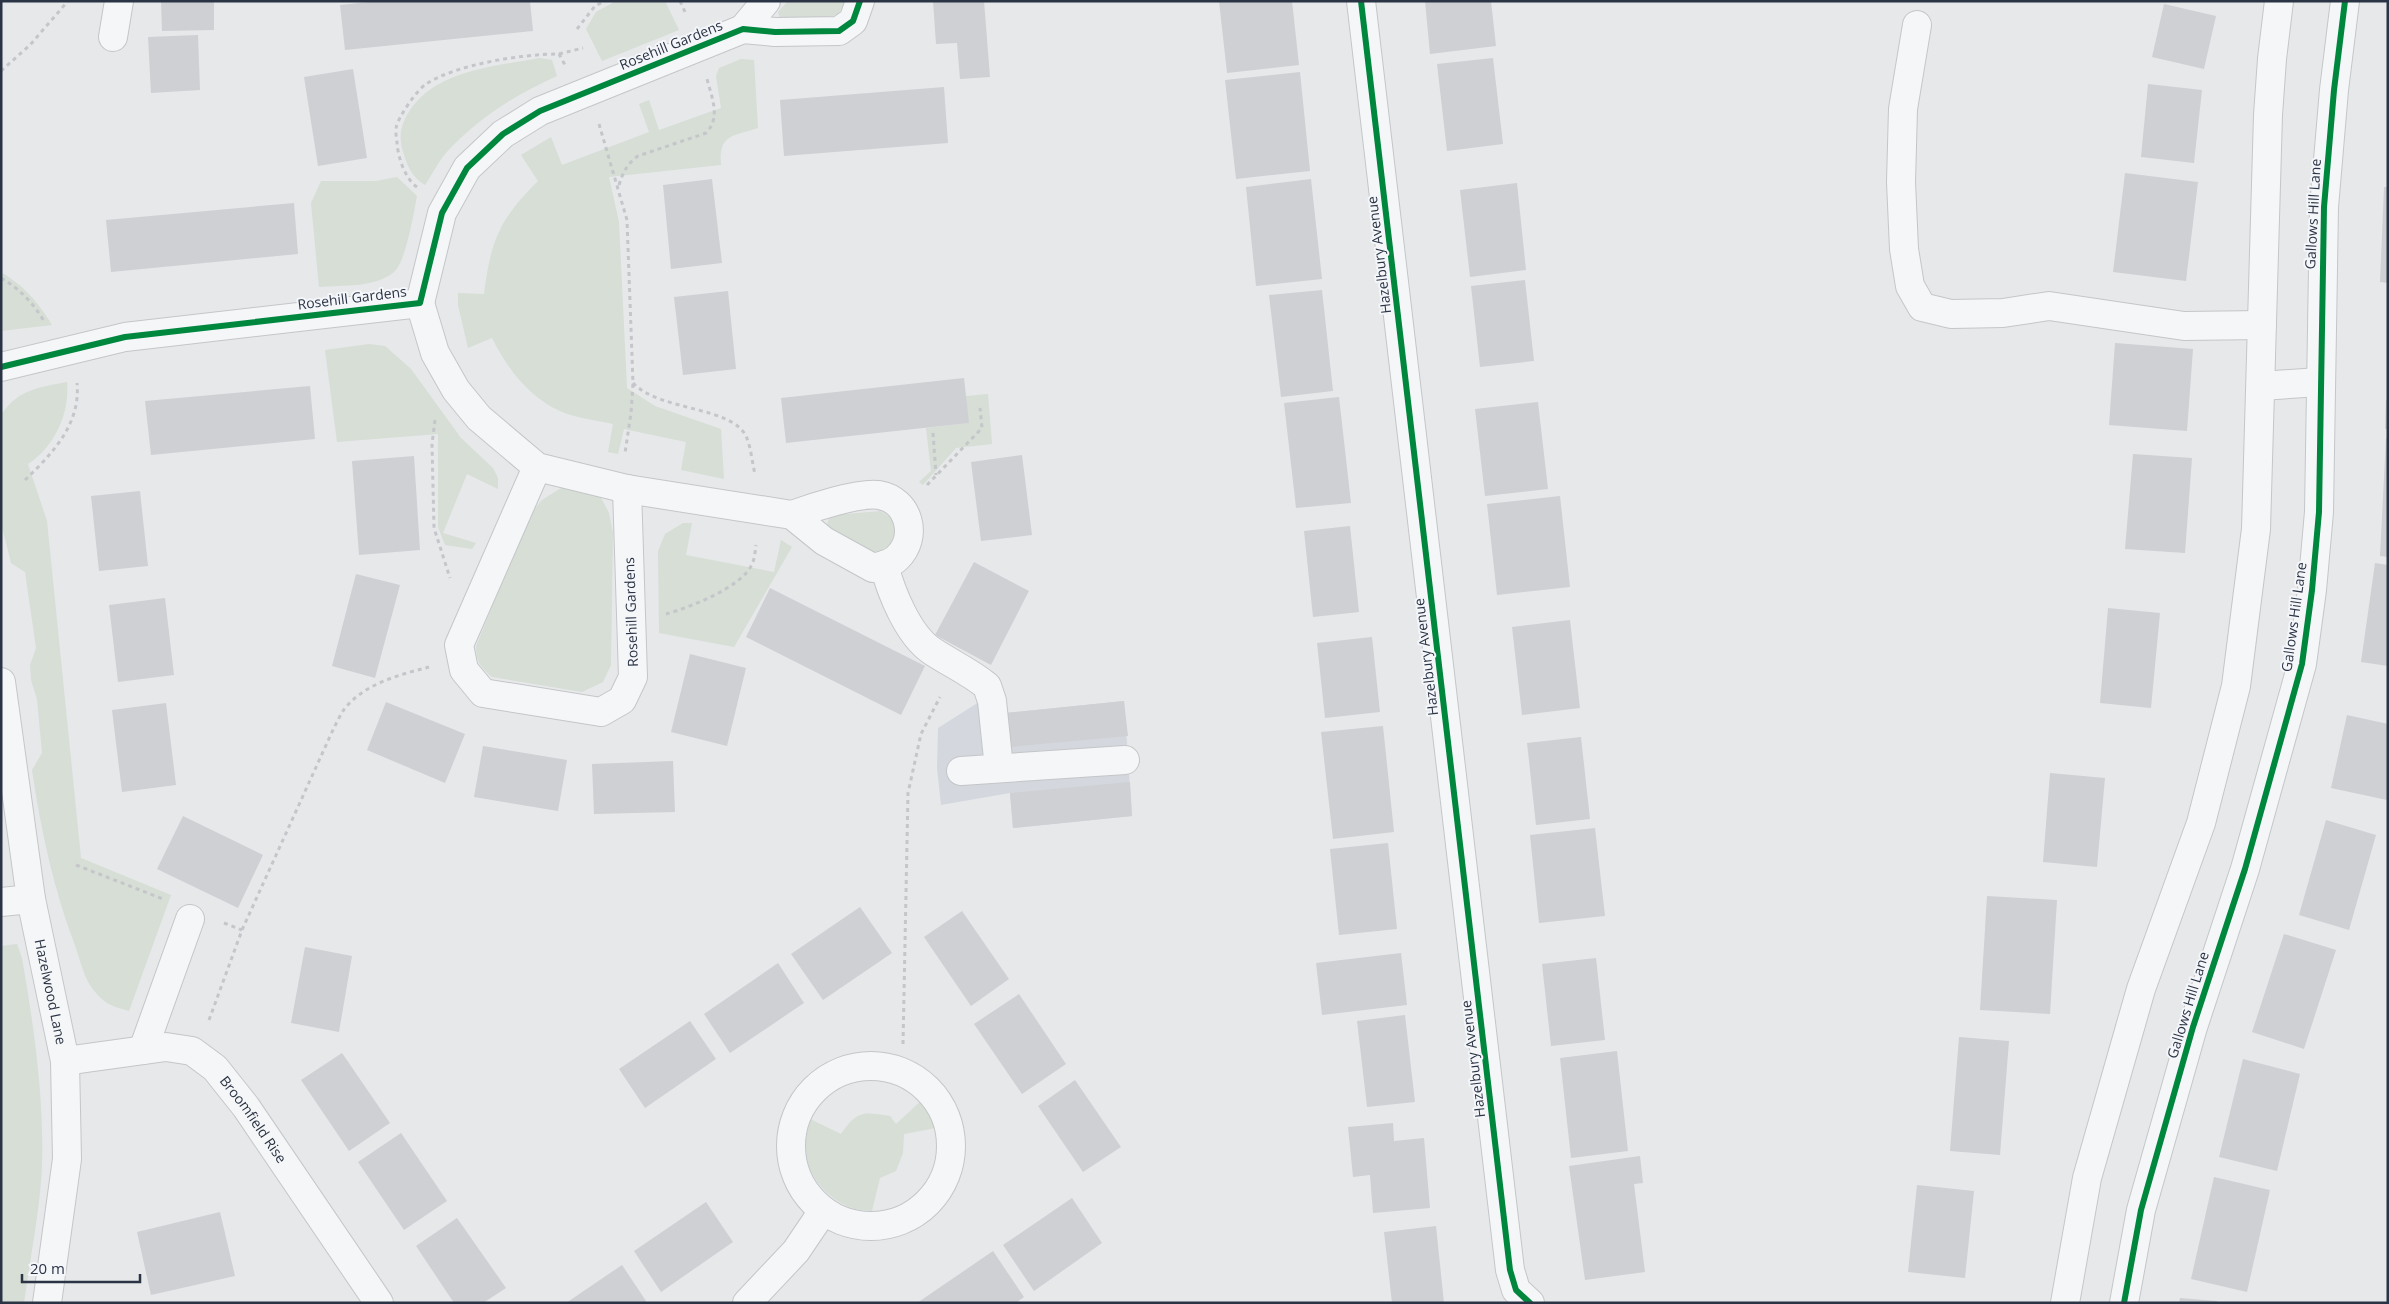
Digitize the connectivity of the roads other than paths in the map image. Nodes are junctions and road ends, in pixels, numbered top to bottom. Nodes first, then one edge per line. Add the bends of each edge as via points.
1 (119, 1) edge
2 (766, 1) edge
3 (860, 1) edge
4 (1362, 1) edge
5 (2279, 1) edge
6 (2345, 1) edge
7 (1917, 25) dead end
8 (743, 29) junction
9 (114, 37) dead end
10 (420, 302) junction
11 (2262, 325) junction
12 (1, 367) edge
13 (2319, 382) junction
14 (2261, 386) junction
15 (537, 467) junction
16 (627, 489) junction
17 (792, 515) junction
18 (884, 565) junction
19 (1, 682) edge
20 (1125, 760) dead end
21 (999, 768) junction
22 (961, 771) dead end
23 (31, 899) junction
24 (1, 902) edge
25 (202, 919) road end
26 (142, 1050) junction
27 (65, 1061) junction
28 (823, 1211) junction
29 (47, 1303) edge
30 (380, 1303) edge
31 (747, 1303) edge
32 (1530, 1303) edge
33 (2065, 1303) edge
34 (2124, 1303) edge

1 - 9 street
2 - 8 street, Rosehill Gardens
3 - 8 street, Rosehill Gardens via 853,21 839,31
4 - 32 street, Hazelbury Avenue via 1510,1270 1516,1290
5 - 11 street via 2268,115
6 - 13 street, Gallows Hill Lane via 2324,207
7 - 11 street via 1903,109 1901,182 1904,249 1910,286 1922,307 1951,314 2003,313 2049,306 2184,326
8 - 10 street, Rosehill Gardens via 540,111 503,134 467,168 442,213
10 - 12 street, Rosehill Gardens via 125,337
10 - 15 street, Rosehill Gardens via 435,353 456,390 479,418
11 - 14 street
13 - 14 street
13 - 34 street, Gallows Hill Lane via 2318,512 2302,664 2245,869 2193,1027 2141,1210
14 - 33 street via 2256,529 2236,686 2201,823 2141,989 2087,1178
15 - 16 street, Rosehill Gardens
15 - 16 street, Rosehill Gardens via 459,645 464,670 483,693 601,712 622,700 633,677
16 - 17 street, Rosehill Gardens
17 - 18 street via 824,541 873,568
17 - 18 street, Rosehill Gardens via 828,503 878,495 892,499 906,514 910,530 906,545 897,558
18 - 21 street via 889,585 914,633 930,650 987,686 992,701
19 - 23 street, Hazelwood Lane
20 - 21 street
21 - 22 street
23 - 24 street
23 - 27 street, Hazelwood Lane
25 - 26 street
26 - 27 street, Broomfield Rise
26 - 30 street, Broomfield Rise via 166,1047 192,1051 215,1068 246,1107
27 - 29 street, Hazelwood Lane via 67,1159
28 - 28 street via 808,1197 794,1172 790,1145 800,1106 818,1084 852,1068 879,1066 906,1073 928,1090 939,1106 951,1141 948,1169 936,1194 915,1213 899,1221 872,1227 844,1222
28 - 31 street via 796,1251

